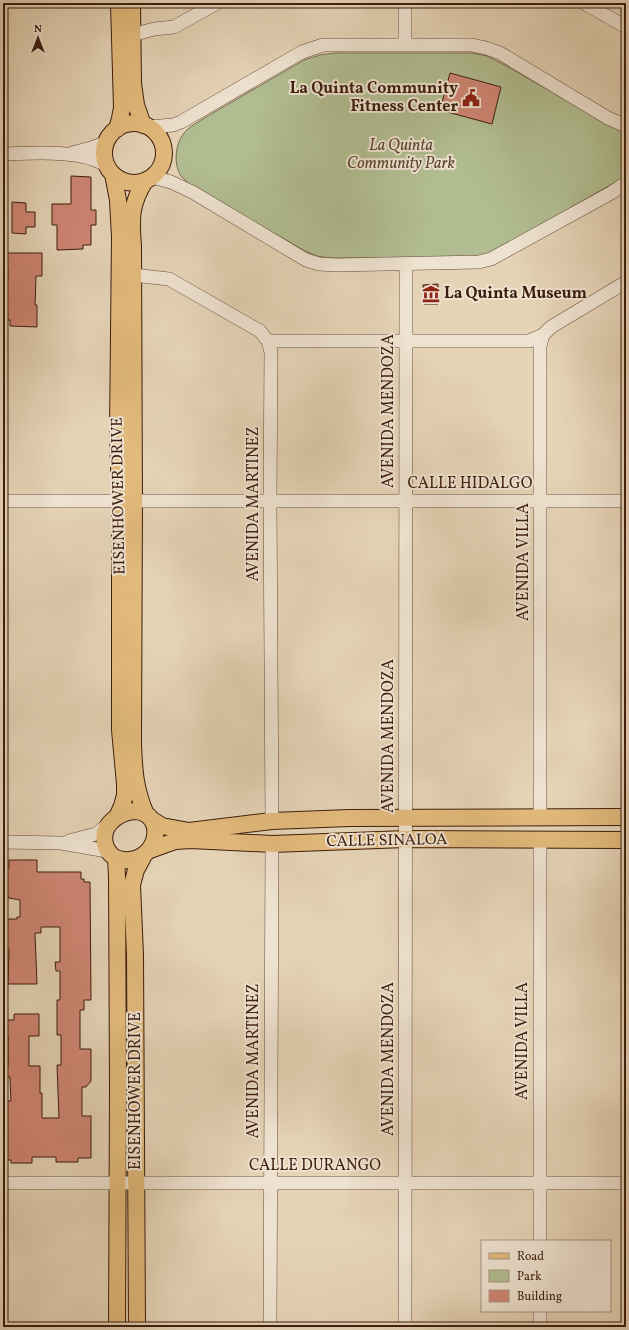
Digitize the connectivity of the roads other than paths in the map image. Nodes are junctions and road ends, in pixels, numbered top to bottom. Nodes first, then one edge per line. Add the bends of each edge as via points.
1 (119, 3) edge
2 (132, 3) edge
3 (217, 3) edge
4 (405, 3) edge
5 (584, 3) edge
6 (199, 7) edge
7 (626, 27) edge
8 (126, 34) junction
9 (405, 45) junction
10 (146, 126) junction
11 (626, 126) edge
12 (117, 129) junction
13 (107, 142) junction
14 (70, 153) junction
15 (3, 154) edge
16 (111, 170) junction
17 (148, 179) junction
18 (626, 184) edge
19 (406, 264) junction
20 (133, 275) junction
21 (626, 282) edge
22 (543, 334) junction
23 (268, 341) junction
24 (406, 341) junction
25 (270, 500) junction
26 (3, 501) edge
27 (127, 501) junction
28 (406, 501) junction
29 (541, 501) junction
30 (626, 501) edge
31 (148, 816) junction
32 (406, 817) junction
33 (540, 817) junction
34 (626, 817) edge
35 (113, 821) junction
36 (272, 821) junction
37 (406, 839) junction
38 (540, 840) junction
39 (626, 840) edge
40 (3, 842) edge
41 (61, 843) junction
42 (272, 844) junction
43 (146, 853) junction
44 (111, 855) junction
45 (3, 1183) edge
46 (118, 1183) junction
47 (136, 1183) junction
48 (270, 1183) junction
49 (405, 1183) junction
50 (540, 1183) junction
51 (626, 1183) edge
52 (540, 1240) edge
53 (540, 1312) edge
54 (117, 1327) edge
55 (137, 1327) edge
56 (270, 1327) edge
57 (405, 1327) edge
58 (540, 1327) edge

1 - 8 main road, EISENHOWER DRIVE
2 - 8 main road, EISENHOWER DRIVE
3 - 6 street
4 - 9 street
5 - 7 street
6 - 8 street via 174,27
8 - 10 main road, EISENHOWER DRIVE via 136,105
8 - 12 main road, EISENHOWER DRIVE via 122,108
9 - 10 street via 323,45 302,52 181,122 173,125
9 - 11 street via 472,45 500,53 608,118
10 - 12 main road via 133,123
10 - 17 main road, EISENHOWER DRIVE via 156,132 164,147 162,164
12 - 13 main road, EISENHOWER DRIVE
13 - 14 street
13 - 16 main road, EISENHOWER DRIVE via 105,159
14 - 15 street
14 - 16 street via 103,162
16 - 17 main road via 120,179 128,182 136,183
16 - 27 main road, EISENHOWER DRIVE via 118,200 120,237 118,430
17 - 19 street via 171,182 194,193 306,260 337,265
17 - 20 main road, EISENHOWER DRIVE via 138,193 133,207
18 - 19 street via 491,259 479,262
19 - 24 street, AVENIDA MENDOZA
20 - 23 street via 169,279 260,331
20 - 27 main road, EISENHOWER DRIVE
21 - 22 street
22 - 24 street via 529,341
22 - 29 street, AVENIDA VILLA via 540,346
23 - 24 street
23 - 25 street, AVENIDA MARTINEZ via 271,352
24 - 28 street, AVENIDA MENDOZA
25 - 27 street, CALLE HIDALGO
25 - 28 street, CALLE HIDALGO
25 - 36 street, AVENIDA MARTINEZ
26 - 27 street, CALLE HIDALGO
27 - 31 main road, EISENHOWER DRIVE via 133,744 138,795
27 - 35 main road, EISENHOWER DRIVE via 120,730 125,795
28 - 29 street, CALLE HIDALGO
28 - 32 street, AVENIDA MENDOZA
29 - 30 street, CALLE HIDALGO
29 - 33 street, AVENIDA VILLA
31 - 35 main road via 134,811 127,812
31 - 36 main road, CALLE SINALOA via 162,826 189,831
31 - 43 main road via 155,828 155,836
32 - 33 main road, CALLE SINALOA
32 - 36 main road, CALLE SINALOA
32 - 37 street, AVENIDA MENDOZA
33 - 34 main road, CALLE SINALOA
35 - 41 street via 96,834
35 - 44 main road via 106,830 105,837
37 - 38 main road, CALLE SINALOA
37 - 42 main road, CALLE SINALOA
37 - 49 street, AVENIDA MENDOZA
38 - 39 main road, CALLE SINALOA
38 - 50 street, AVENIDA VILLA
40 - 41 street
41 - 44 street
42 - 43 main road, CALLE SINALOA via 174,841
42 - 48 street, AVENIDA MARTINEZ
43 - 44 main road via 136,860
43 - 47 main road, EISENHOWER DRIVE via 136,870 132,885 135,955
44 - 46 main road, EISENHOWER DRIVE via 117,876
45 - 46 street, CALLE DURANGO
46 - 47 street, CALLE DURANGO
46 - 54 main road, EISENHOWER DRIVE
47 - 48 street, CALLE DURANGO
47 - 55 main road, EISENHOWER DRIVE
48 - 49 street, CALLE DURANGO
48 - 56 street, AVENIDA MARTINEZ
49 - 50 street, CALLE DURANGO
49 - 57 street, AVENIDA MENDOZA
50 - 51 street, CALLE DURANGO
50 - 52 street, AVENIDA VILLA
53 - 58 street

